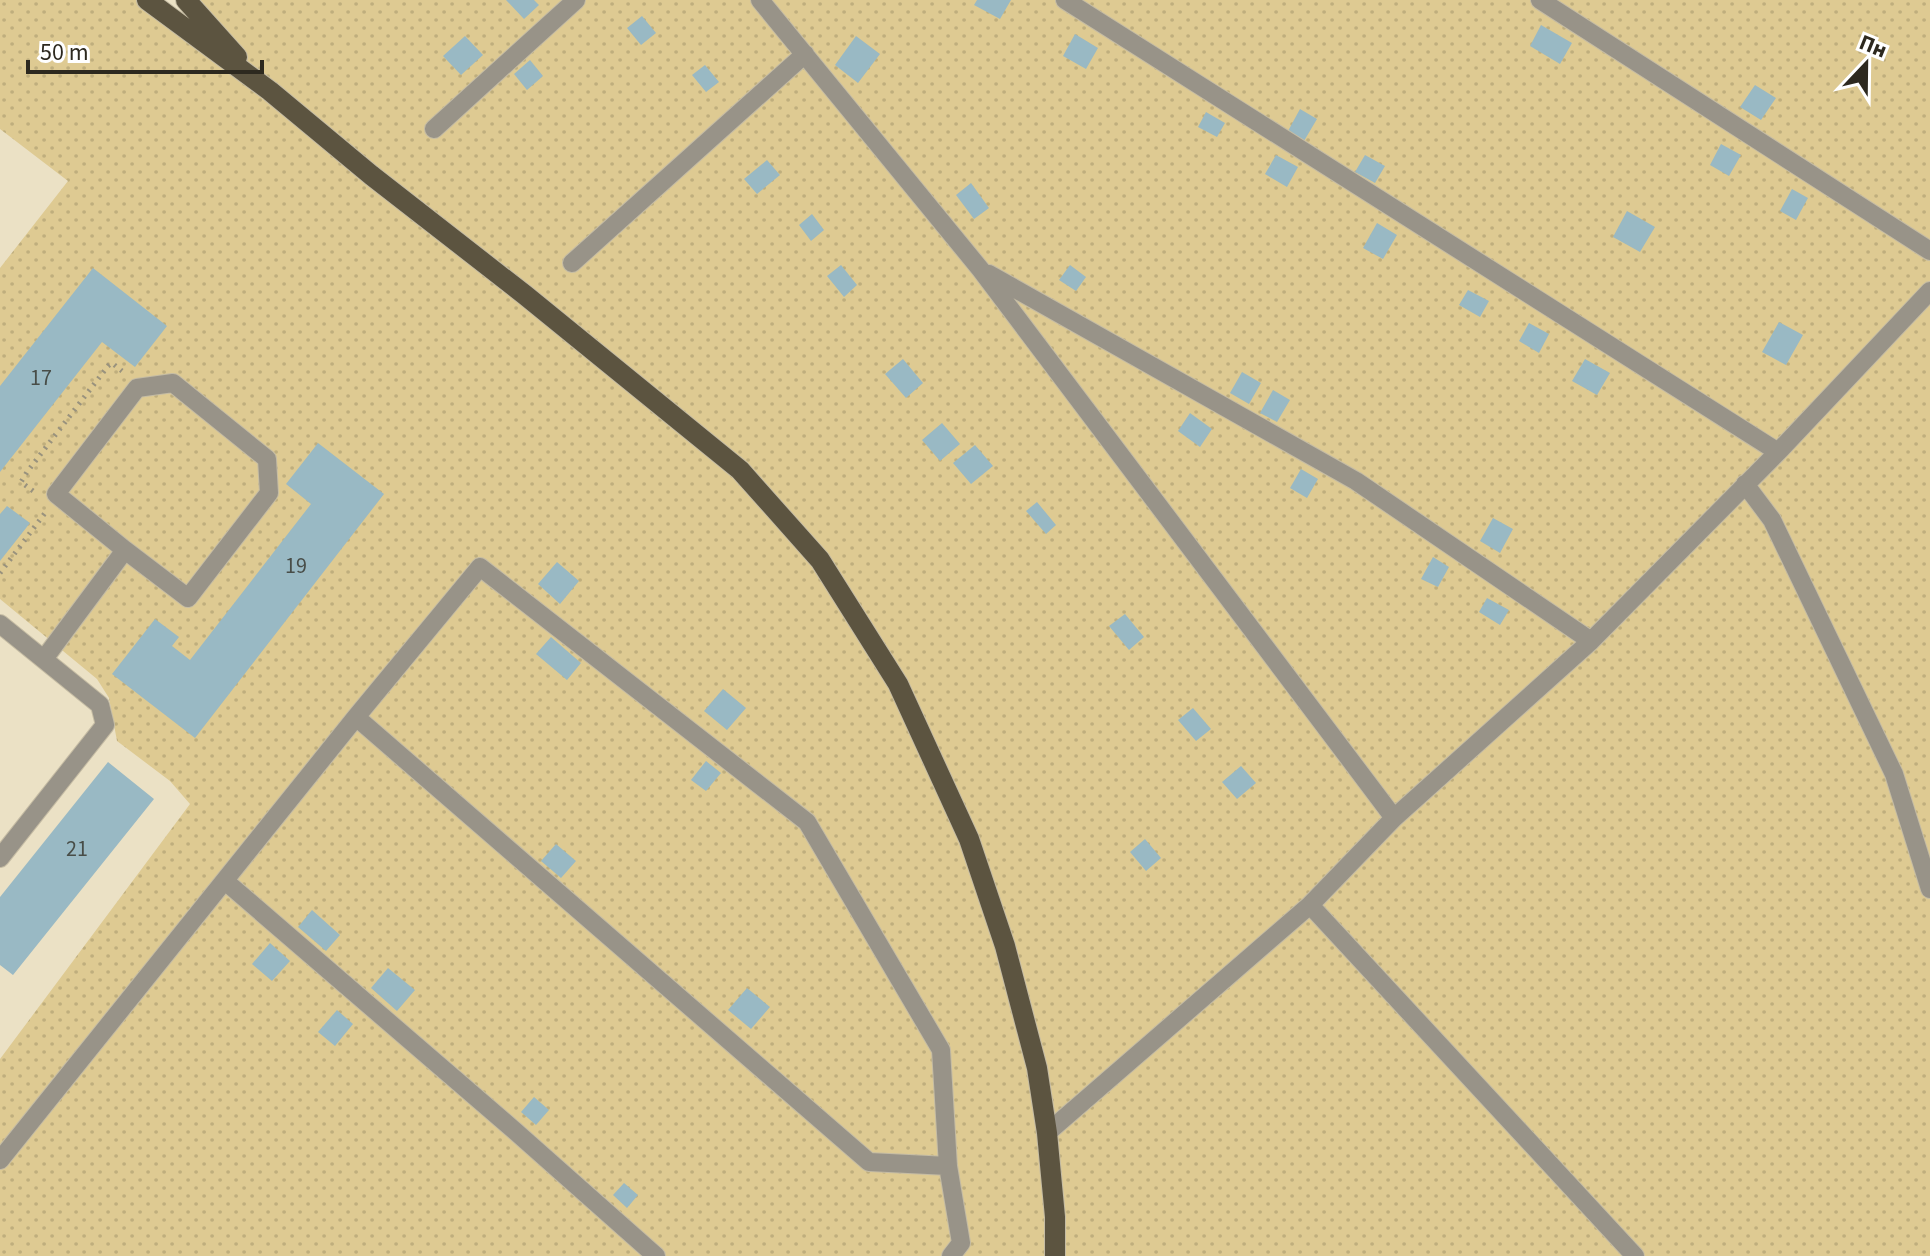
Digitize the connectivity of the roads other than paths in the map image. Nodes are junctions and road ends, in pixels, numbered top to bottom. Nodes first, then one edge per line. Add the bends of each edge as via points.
1 (147, 0) edge
2 (186, 0) edge
3 (576, 0) edge
4 (760, 0) edge
5 (1065, 0) edge
6 (1540, 0) edge
7 (805, 54) junction
8 (270, 91) junction
9 (434, 129) dead end
10 (1930, 251) edge
11 (572, 263) dead end
12 (981, 270) junction
13 (1930, 291) edge
14 (1778, 452) junction
15 (1745, 484) junction
16 (125, 550) junction
17 (0, 624) edge
18 (1591, 641) junction
19 (44, 659) junction
20 (356, 717) junction
21 (1394, 818) junction
22 (0, 858) edge
23 (225, 881) junction
24 (1930, 889) edge
25 (1310, 905) junction
26 (1047, 1133) junction
27 (0, 1160) edge
28 (948, 1166) junction
29 (656, 1256) edge
30 (951, 1256) edge
31 (1055, 1256) edge
32 (1635, 1256) edge

1 - 8 main road
2 - 8 main road
3 - 9 lane
4 - 7 lane
5 - 14 lane
6 - 10 lane
7 - 11 lane
7 - 12 lane
8 - 26 main road via 740,470 820,560 898,684 969,839 1005,946 1037,1068
12 - 18 lane via 1356,481
12 - 21 lane
13 - 14 lane
14 - 15 lane
15 - 18 lane
15 - 24 lane via 1772,520 1894,774
16 - 16 lane via 56,494 137,388 173,383 267,459 269,493 188,598
16 - 19 lane
17 - 19 lane
18 - 21 lane
19 - 22 lane via 100,705 105,725
20 - 23 lane
20 - 28 lane via 869,1162
20 - 28 lane via 480,567 807,822 941,1050
21 - 25 lane
23 - 27 lane
23 - 29 lane
25 - 26 lane
25 - 32 lane
26 - 31 main road
28 - 30 lane via 961,1243

